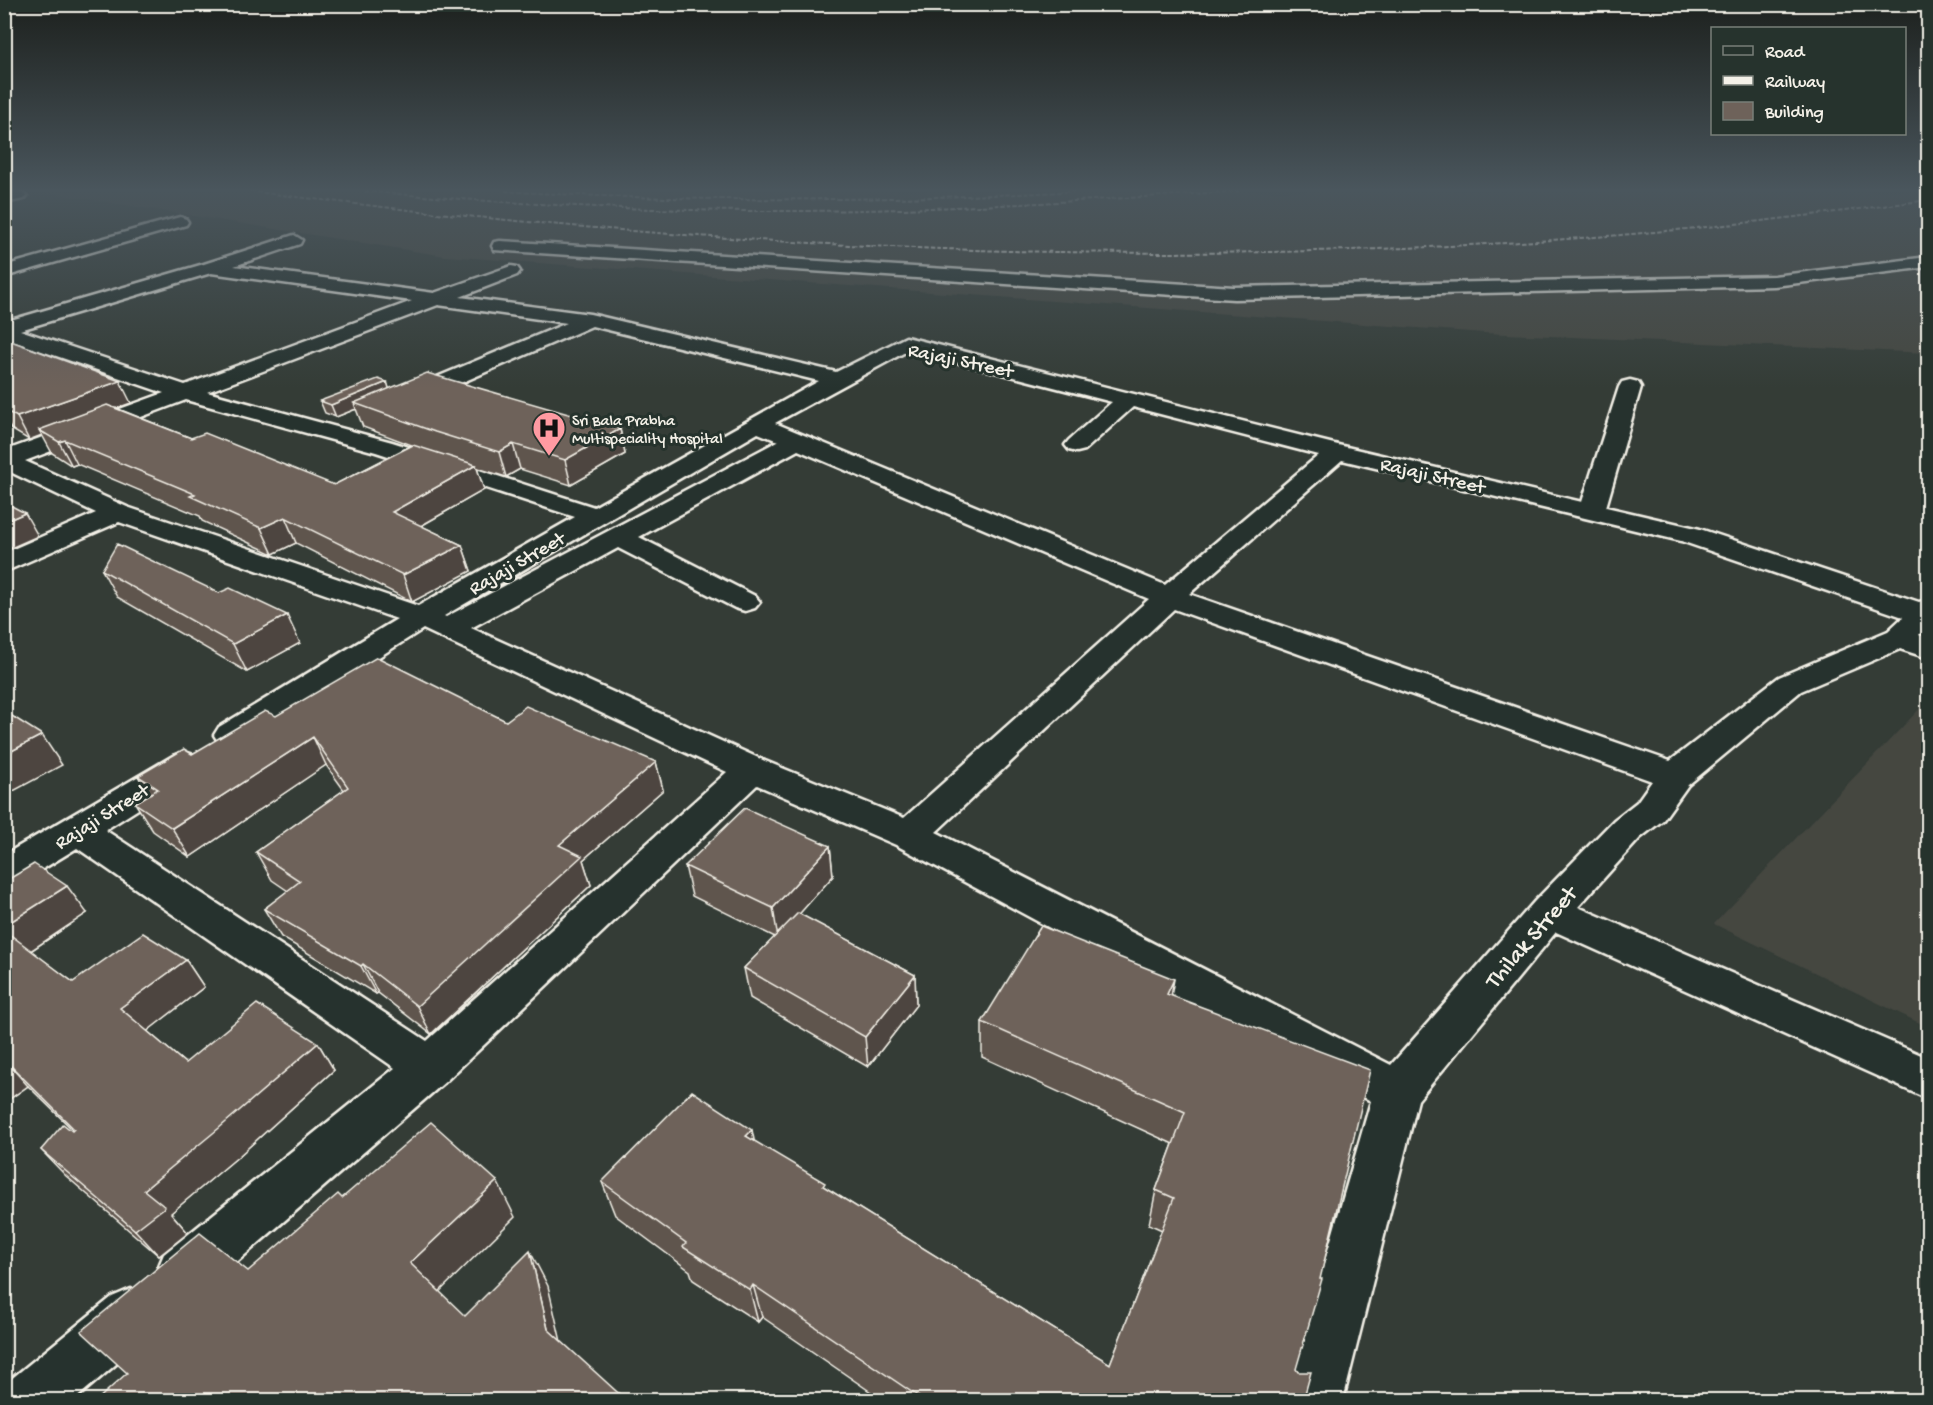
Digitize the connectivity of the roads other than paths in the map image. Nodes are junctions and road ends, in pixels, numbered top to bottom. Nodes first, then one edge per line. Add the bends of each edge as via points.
1 (58, 257) edge
2 (244, 257) edge
3 (665, 257) edge
4 (1929, 262) edge
5 (210, 268) junction
6 (511, 271) dead end
7 (4, 272) edge
8 (434, 300) junction
9 (590, 320) junction
10 (4, 329) edge
11 (837, 379) junction
12 (1630, 387) dead end
13 (187, 393) junction
14 (1130, 399) junction
15 (394, 403) edge
16 (362, 417) edge
17 (757, 424) junction
18 (330, 431) junction
19 (797, 441) junction
20 (1077, 445) dead end
21 (1337, 452) junction
22 (4, 460) edge
23 (1592, 512) junction
24 (118, 513) junction
25 (597, 516) junction
26 (618, 537) junction
27 (4, 564) edge
28 (1169, 597) junction
29 (745, 602) dead end
30 (434, 623) junction
31 (1919, 627) edge
32 (752, 769) junction
33 (1675, 776) junction
34 (78, 830) junction
35 (909, 836) junction
36 (4, 874) edge
37 (1549, 912) junction
38 (430, 1067) junction
39 (1929, 1079) edge
40 (1397, 1091) junction
41 (30, 1401) edge
42 (1314, 1401) edge

1 - 7 street
2 - 5 street
3 - 4 street via 1234,293 1774,281
5 - 8 street
5 - 10 street
6 - 8 street
8 - 9 street
8 - 13 street
9 - 11 street
9 - 15 street
10 - 13 street
11 - 14 street, Rajaji Street via 906,343
11 - 17 street, Rajaji Street
12 - 23 street
13 - 18 street
13 - 22 street
14 - 20 street
14 - 21 street, Rajaji Street
16 - 18 street
17 - 19 street
17 - 25 street, Rajaji Street
18 - 25 street
19 - 26 street
19 - 28 street
21 - 23 street, Rajaji Street
21 - 28 street
22 - 24 street
23 - 31 street, Rajaji Street via 1690,535
24 - 27 street
24 - 30 street
25 - 30 street, Rajaji Street
26 - 29 street
26 - 30 street
28 - 33 street
28 - 35 street
30 - 32 street
30 - 34 street, Rajaji Street
31 - 33 street, Thilak Street via 1790,684
32 - 35 street
32 - 38 street
33 - 37 street, Thilak Street via 1650,811
34 - 36 street, Rajaji Street
34 - 38 street
35 - 40 street
37 - 39 street
37 - 40 street, Thilak Street
38 - 41 street
40 - 42 street, Thilak Street

